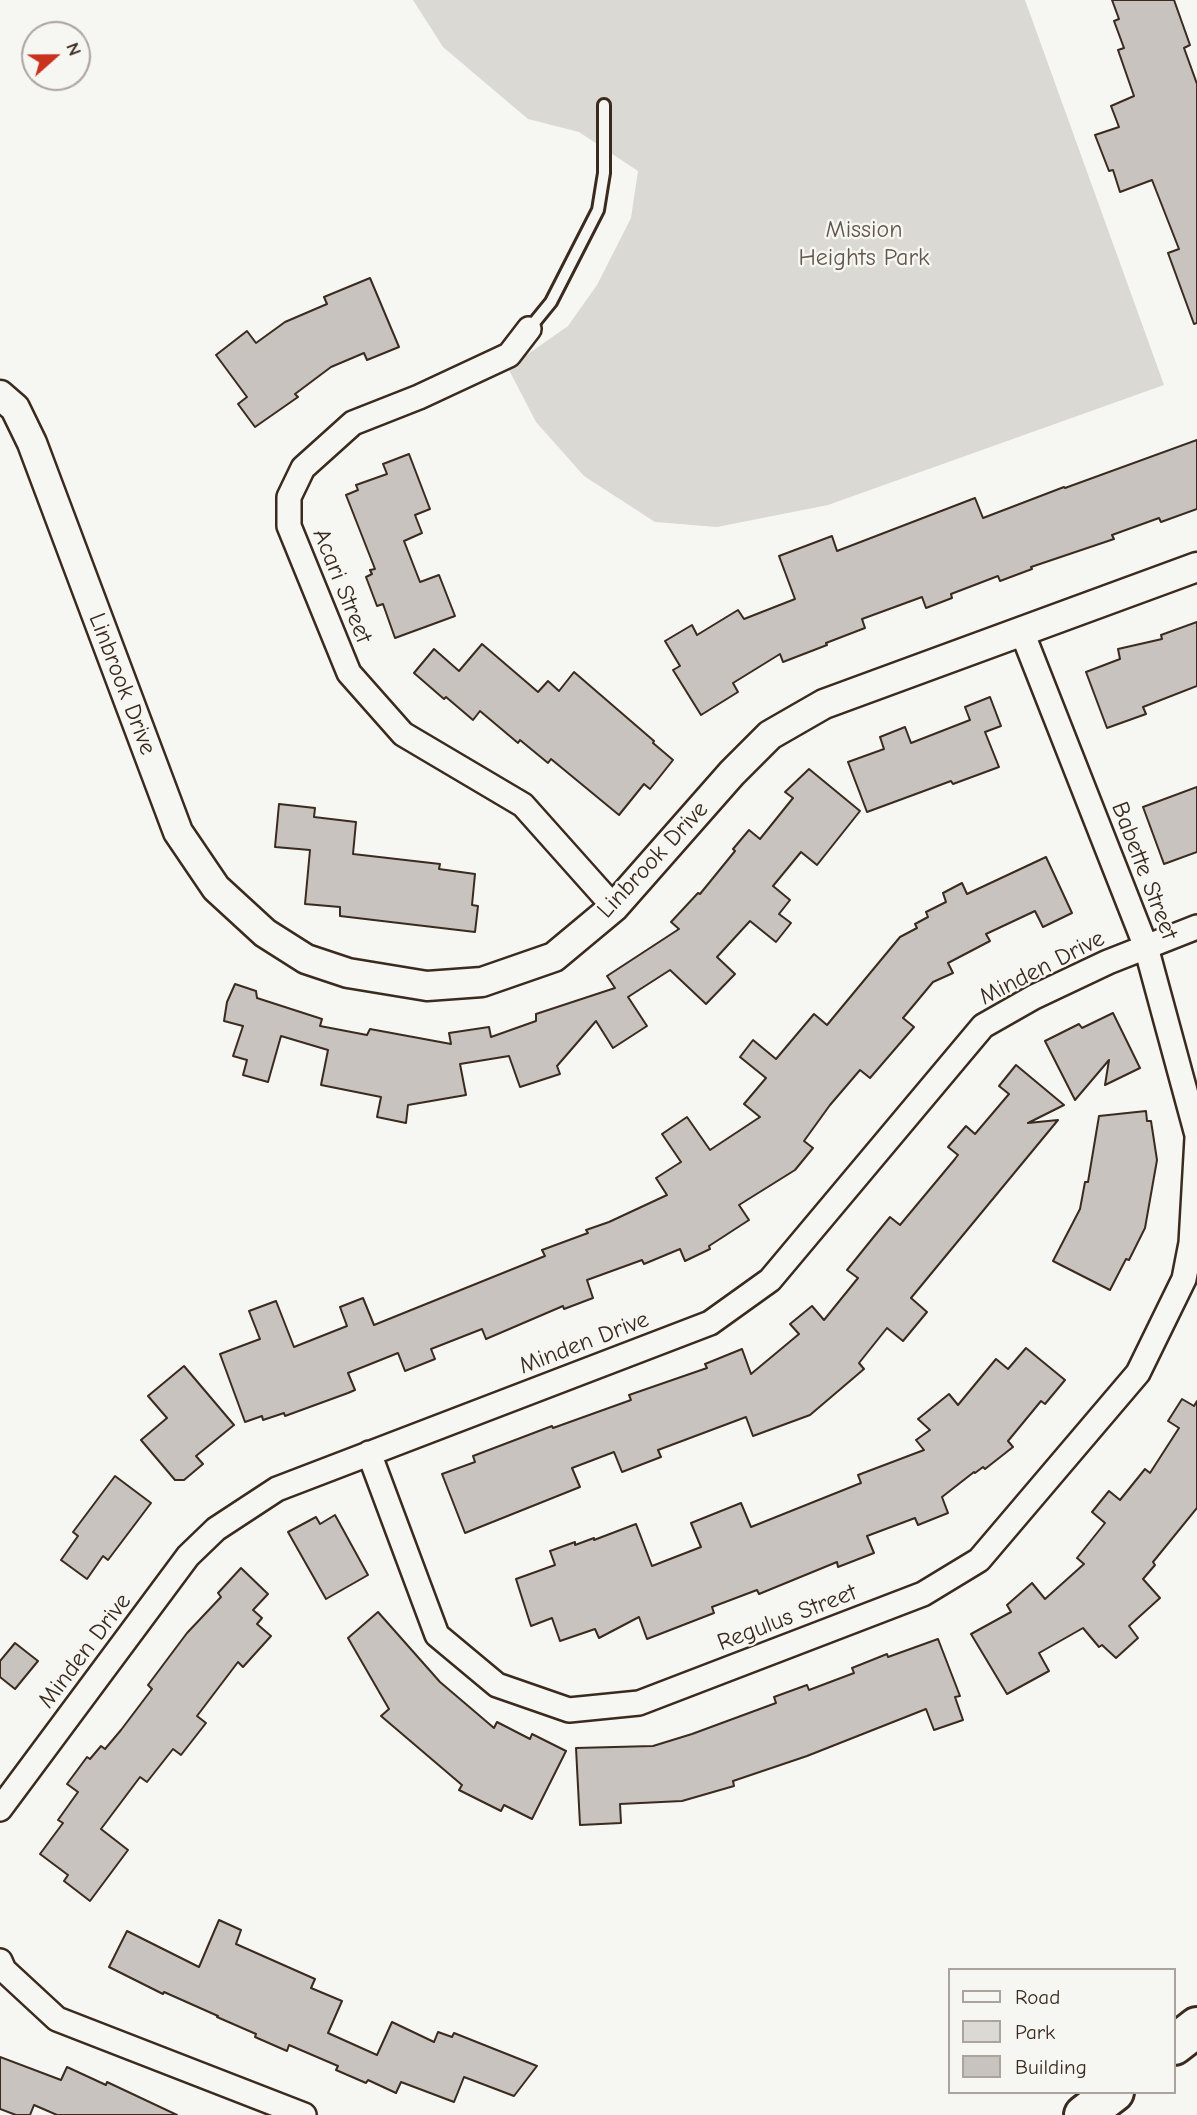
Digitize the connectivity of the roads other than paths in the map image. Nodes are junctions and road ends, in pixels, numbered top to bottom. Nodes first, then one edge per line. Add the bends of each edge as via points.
1 (604, 105) dead end
2 (529, 329) joint
3 (0, 395) edge
4 (1197, 567) edge
5 (1022, 632) junction
6 (614, 907) junction
7 (1197, 927) edge
8 (1146, 947) junction
9 (1197, 1136) edge
10 (1191, 1243) joint
11 (369, 1453) junction
12 (0, 1810) edge
13 (0, 1961) edge
14 (1197, 2027) edge
15 (1176, 2043) edge
16 (1111, 2094) edge
17 (304, 2115) edge
18 (1084, 2115) edge

1 - 2 lane, Acari Street via 604,173 598,210 551,302
2 - 6 street, Acari Street via 509,355 353,423 303,468 289,497 289,526 349,673 404,734 523,805
3 - 6 street, Linbrook Drive via 15,408 32,443 178,832 216,888 265,933 306,959 348,973 427,986 482,982 554,957
4 - 5 street, Linbrook Drive
5 - 6 street, Linbrook Drive via 824,704 770,735
5 - 8 street, Babette Street
7 - 8 street, Minden Drive
8 - 9 street, Babette Street
8 - 11 street, Minden Drive via 1034,997 983,1026 770,1280 710,1322
9 - 10 street, Babette Street
10 - 11 street, Regulus Street via 1184,1279 1138,1373 979,1560 923,1594 639,1703 569,1710 497,1685 437,1636
11 - 12 street, Minden Drive via 277,1489 216,1528 188,1556
13 - 17 street via 57,2019
14 - 15 highway
16 - 18 highway

